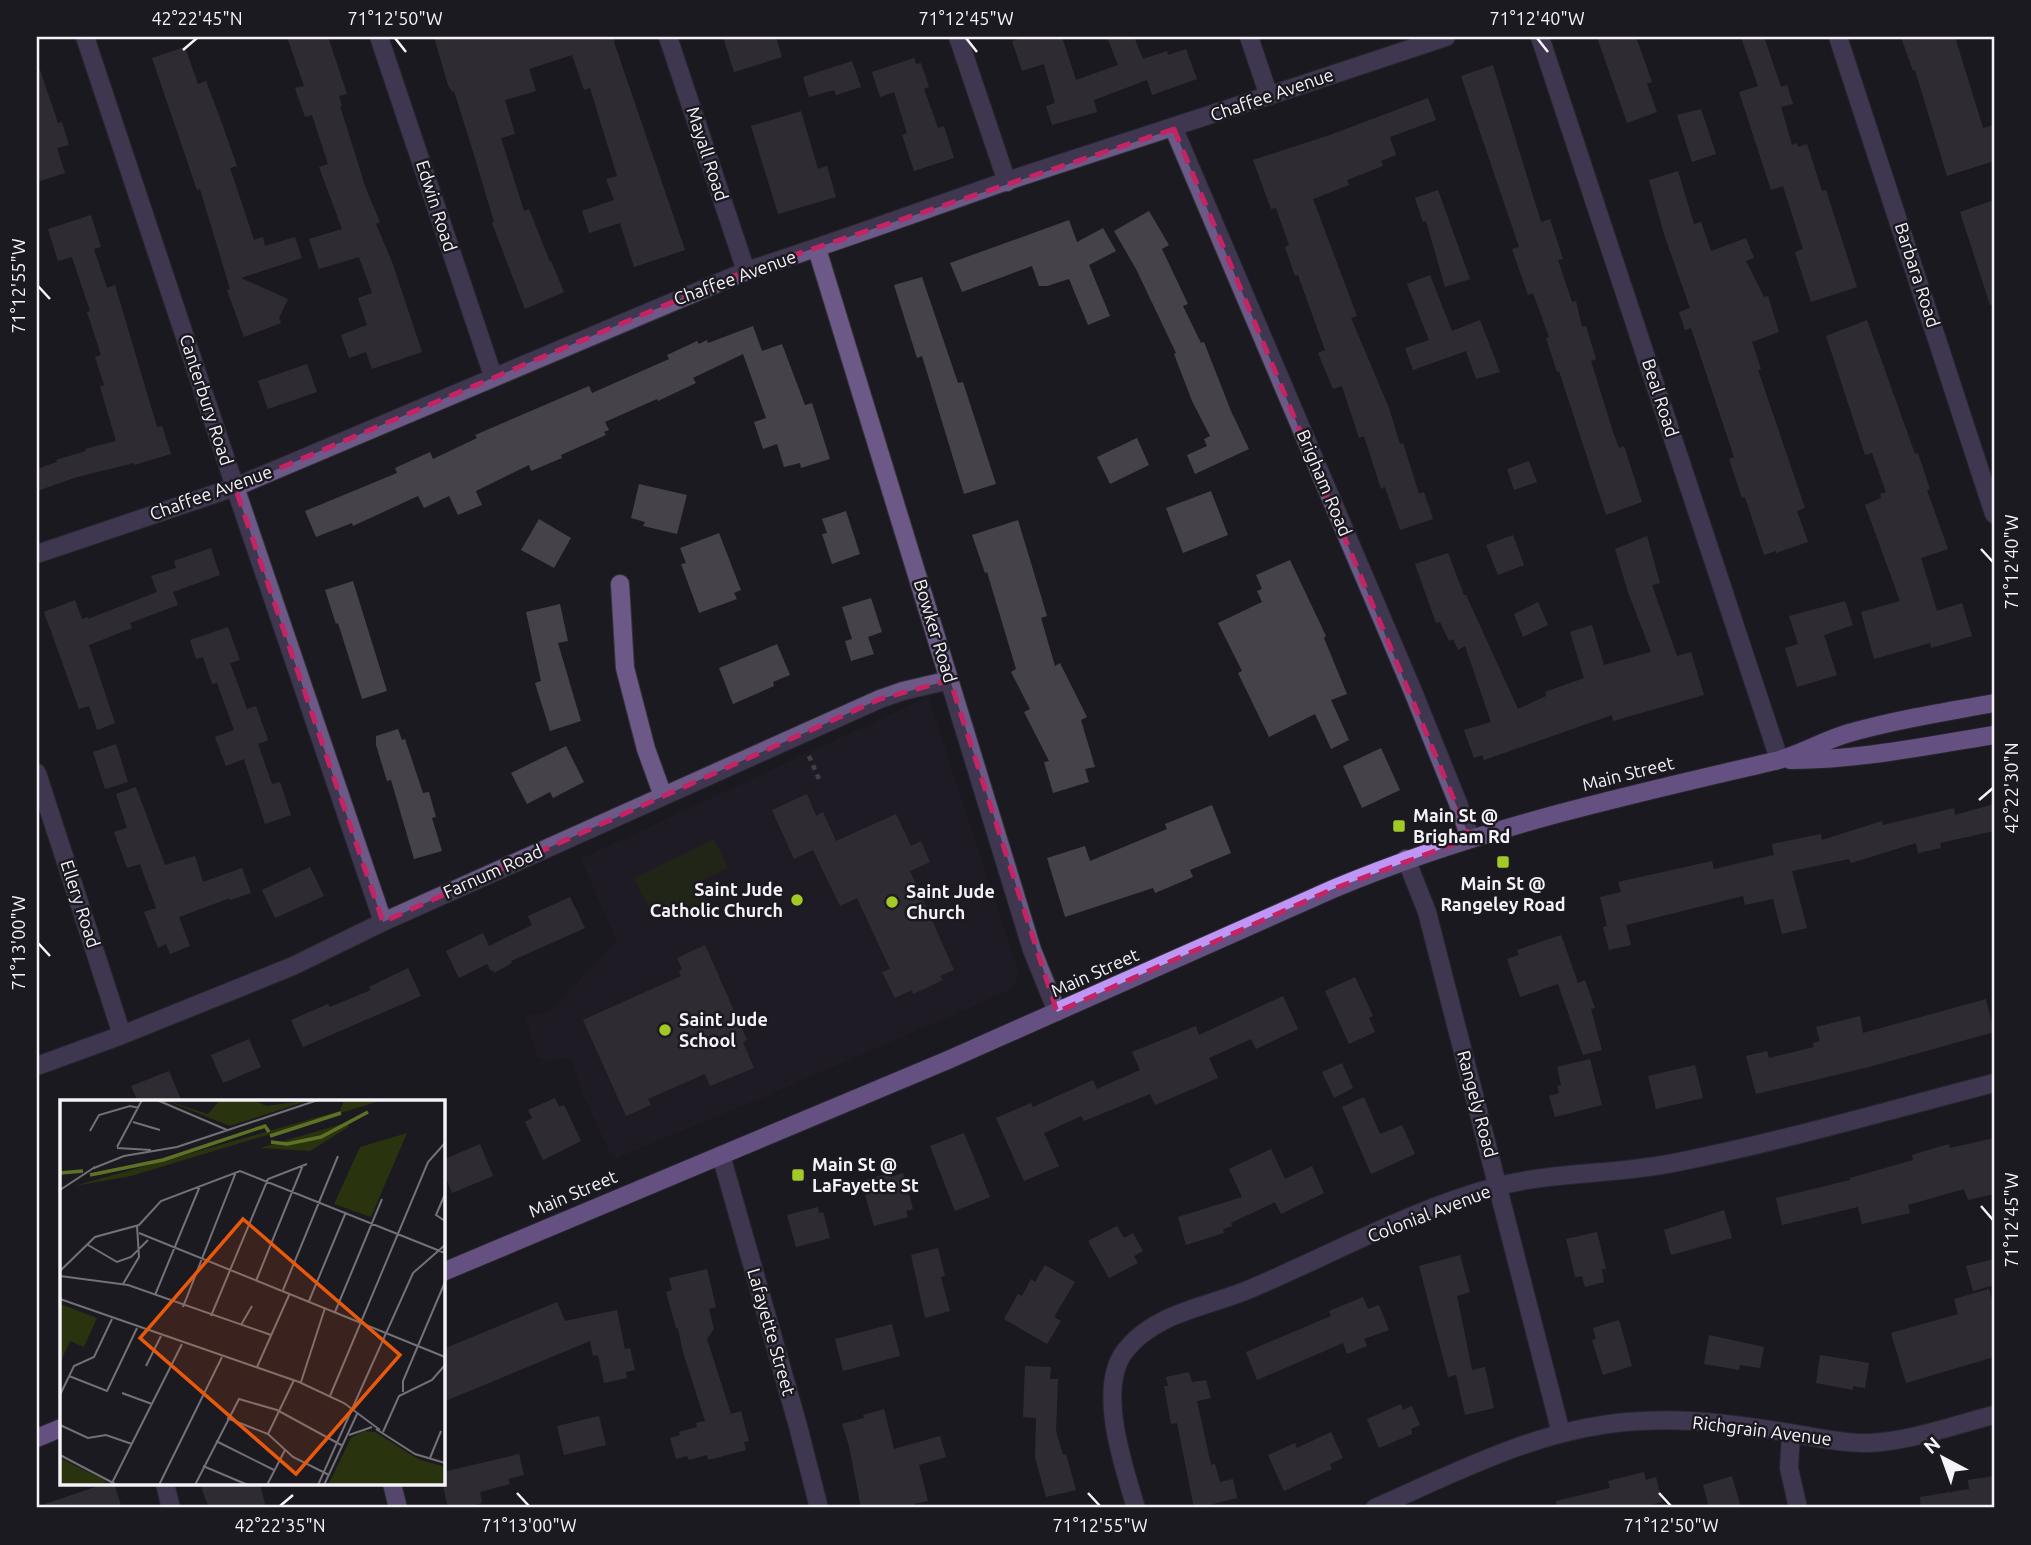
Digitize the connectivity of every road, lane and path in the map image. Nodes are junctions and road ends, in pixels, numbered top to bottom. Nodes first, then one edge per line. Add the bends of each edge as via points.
1 (85, 37) edge
2 (379, 37) edge
3 (668, 37) edge
4 (958, 37) edge
5 (1249, 37) edge
6 (1447, 37) edge
7 (1540, 37) edge
8 (1838, 37) edge
9 (1269, 96) junction
10 (1174, 128) junction
11 (1006, 182) junction
12 (817, 249) junction
13 (746, 271) junction
14 (492, 376) junction
15 (235, 487) junction
16 (1994, 514) edge
17 (37, 554) edge
18 (620, 584) dead end
19 (950, 680) junction
20 (1994, 703) edge
21 (1994, 735) edge
22 (809, 756) dead end
23 (1779, 760) junction
24 (37, 773) edge
25 (819, 779) dead end
26 (663, 796) junction
27 (1470, 838) junction
28 (1406, 859) junction
29 (383, 922) junction
30 (1057, 1012) junction
31 (122, 1035) junction
32 (37, 1066) edge
33 (1994, 1083) edge
34 (721, 1156) junction
35 (1498, 1186) junction
36 (444, 1272) edge
37 (1994, 1415) edge
38 (60, 1428) edge
39 (1561, 1433) junction
40 (1791, 1433) junction
41 (37, 1438) edge
42 (166, 1486) edge
43 (392, 1486) edge
44 (171, 1508) edge
45 (398, 1508) edge
46 (819, 1508) edge
47 (1136, 1508) edge
48 (1375, 1508) edge
49 (1798, 1508) edge

1 - 15 street, Canterbury Road
2 - 14 street, Edwin Road
3 - 13 street, Mayall Road
4 - 11 street
5 - 9 street
6 - 9 street, Chaffee Avenue
7 - 23 street, Beal Road
8 - 16 street, Barbara Road
9 - 10 street, Chaffee Avenue
10 - 11 street, Chaffee Avenue
10 - 27 street, Brigham Road via 1412,689
11 - 12 street, Chaffee Avenue
12 - 13 street, Chaffee Avenue
12 - 19 street, Bowker Road
13 - 14 street, Chaffee Avenue
14 - 15 street, Chaffee Avenue
15 - 17 street, Chaffee Avenue
15 - 29 street, Canterbury Road
18 - 26 street via 625,668
19 - 26 street, Farnum Road via 880,699
19 - 30 street, Bowker Road via 1032,950
20 - 23 main road, Main Street via 1868,728
21 - 23 main road, Main Street via 1896,751
22 - 25 path
23 - 27 main road, Main Street
24 - 31 street, Ellery Road
26 - 29 street, Farnum Road
27 - 28 main road, Main Street
28 - 30 main road, Main Street
28 - 35 street, Rangely Road via 1427,912
29 - 31 street, Farnum Road via 293,965
30 - 34 main road, Main Street
31 - 32 street, Farnum Road
33 - 35 street, Colonial Avenue via 1684,1161
34 - 36 main road, Main Street
34 - 46 street, Lafayette Street
35 - 39 street, Rangely Road
35 - 47 street, Colonial Avenue via 1422,1212 1238,1294 1171,1316 1144,1333 1124,1352 1112,1384 1114,1427
37 - 40 street, Richgrain Avenue via 1868,1443
38 - 41 main road
39 - 40 street, Richgrain Avenue via 1626,1422 1679,1420
39 - 48 street, Richgrain Avenue via 1494,1455
40 - 49 street via 1789,1468
42 - 44 street
43 - 45 street

